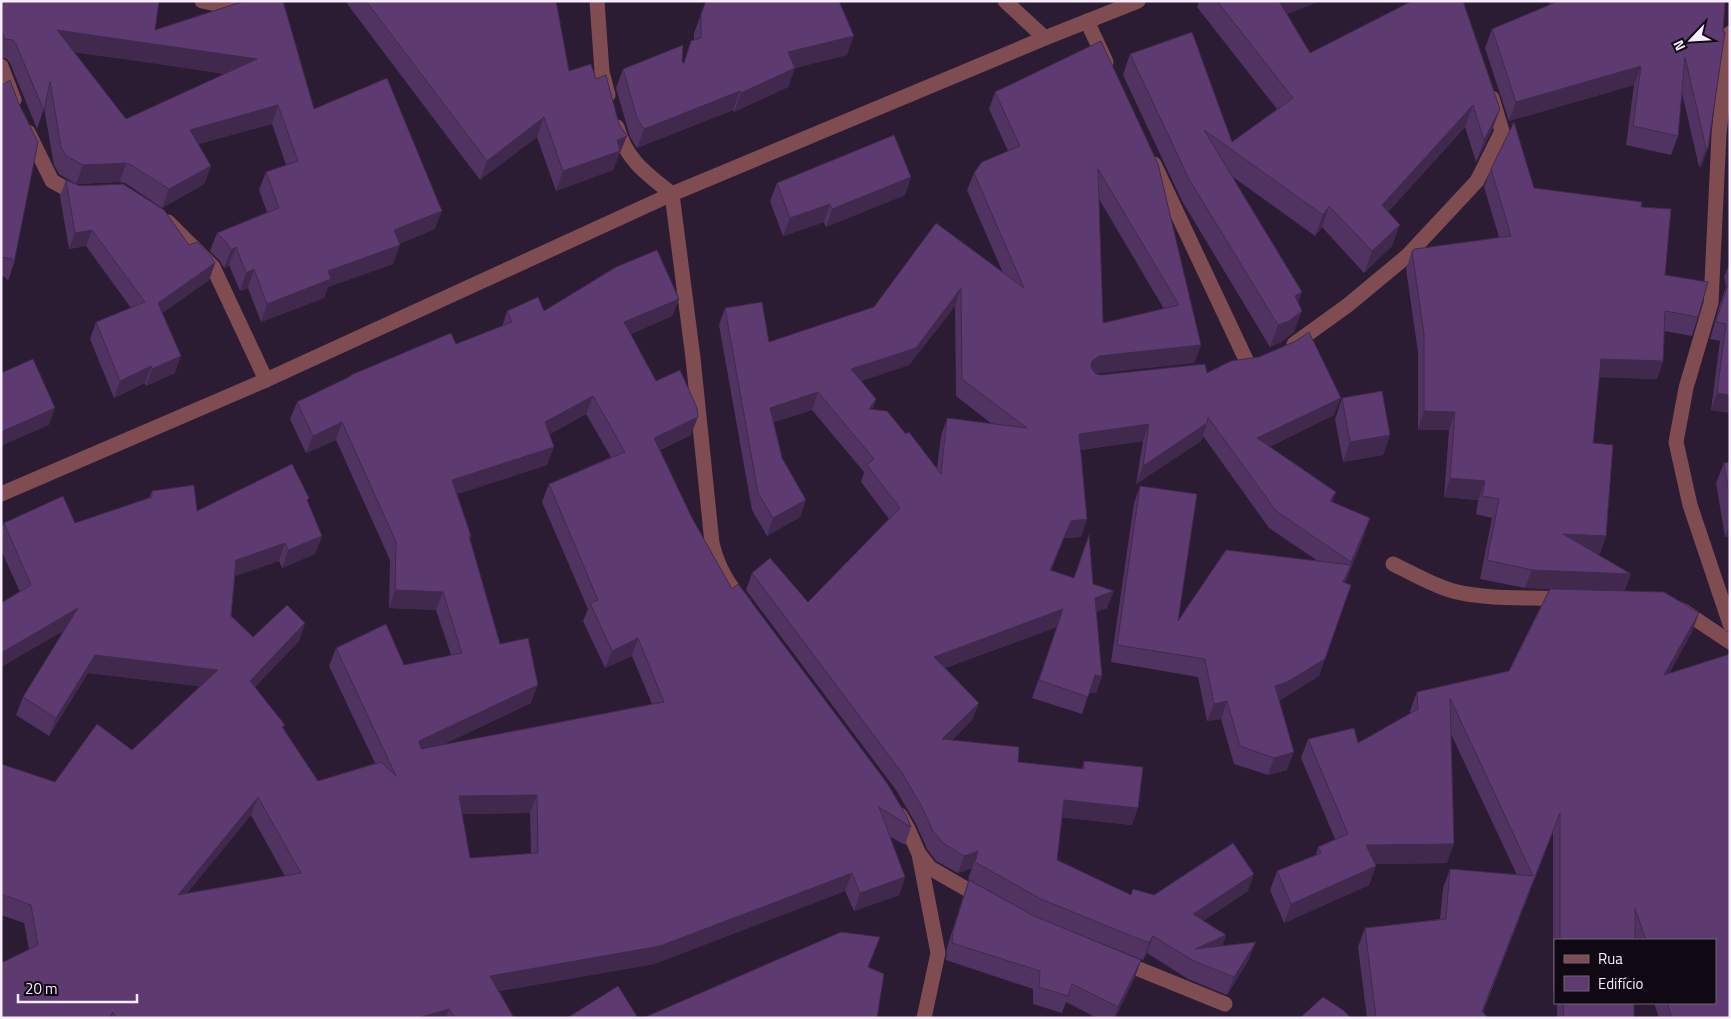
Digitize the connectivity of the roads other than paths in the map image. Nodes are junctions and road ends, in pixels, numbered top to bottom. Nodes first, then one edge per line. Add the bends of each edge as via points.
1 (202, 1) edge
2 (243, 1) edge
3 (598, 1) edge
4 (1004, 1) edge
5 (1138, 1) edge
6 (1087, 21) junction
7 (1730, 33) edge
8 (1045, 38) junction
9 (1, 66) edge
10 (1112, 74) edge
11 (1487, 85) edge
12 (1149, 154) edge
13 (93, 192) edge
14 (672, 194) junction
15 (153, 212) edge
16 (1278, 354) edge
17 (1264, 360) edge
18 (1249, 366) junction
19 (1230, 369) edge
20 (266, 380) junction
21 (1, 494) edge
22 (1392, 564) dead end
23 (1581, 601) edge
24 (1667, 605) edge
25 (751, 613) edge
26 (1730, 624) edge
27 (1730, 642) edge
28 (893, 804) edge
29 (919, 854) junction
30 (997, 906) edge
31 (1105, 955) edge
32 (1225, 1004) dead end
33 (924, 1018) edge

1 - 2 street via 216,4
3 - 14 street via 602,72 621,141 640,169
4 - 8 street
5 - 6 street
6 - 8 street
6 - 10 street
7 - 26 street via 1719,134 1711,303 1686,388 1676,442 1690,505
8 - 14 street
9 - 13 street via 19,114 52,181 74,193
11 - 16 street via 1502,131 1477,182 1407,256 1348,305
12 - 18 street
14 - 20 street
14 - 25 street via 712,543 716,561
15 - 20 street via 169,223 213,267
17 - 18 street
18 - 19 street
20 - 21 street
22 - 23 street via 1453,591
24 - 27 street via 1685,612
28 - 29 street
29 - 30 street via 930,868
29 - 33 street via 938,953
31 - 32 street

